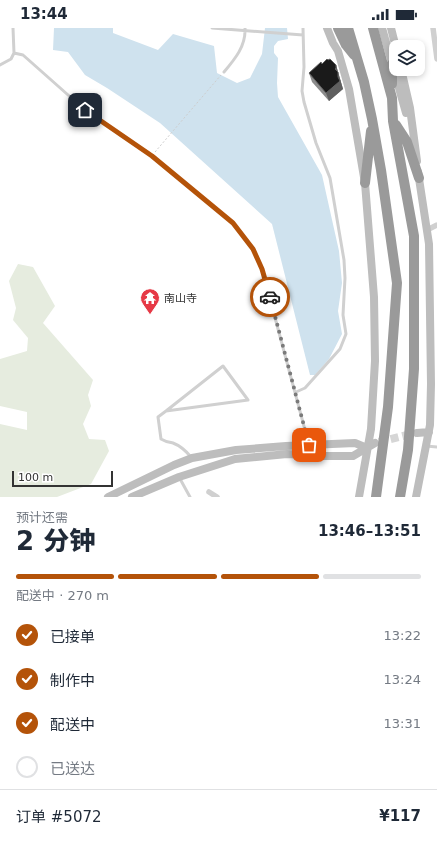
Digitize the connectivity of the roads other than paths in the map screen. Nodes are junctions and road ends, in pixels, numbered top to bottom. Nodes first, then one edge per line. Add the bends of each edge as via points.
1 (13, 28) edge
2 (212, 28) edge
3 (303, 28) edge
4 (327, 28) edge
5 (338, 28) edge
6 (348, 28) edge
7 (373, 28) edge
8 (382, 28) edge
9 (391, 28) edge
10 (433, 28) edge
11 (245, 29) edge
12 (303, 35) junction
13 (394, 40) edge
14 (14, 53) junction
15 (389, 53) edge
16 (437, 59) edge
17 (358, 60) junction
18 (0, 65) edge
19 (224, 72) road end
20 (392, 76) edge
21 (396, 76) edge
22 (403, 76) edge
23 (392, 98) junction
24 (372, 119) junction
25 (393, 121) junction
26 (414, 139) junction
27 (419, 178) junction
28 (365, 183) junction
29 (437, 225) edge
30 (427, 230) junction
31 (437, 390) edge
32 (296, 392) junction
33 (430, 397) junction
34 (166, 411) junction
35 (429, 432) junction
36 (417, 433) tunnel mouth
37 (375, 443) tunnel mouth
38 (309, 445) junction
39 (426, 446) junction
40 (437, 447) edge
41 (367, 448) junction
42 (192, 458) junction
43 (180, 477) junction
44 (208, 492) dead end
45 (108, 497) edge
46 (132, 497) edge
47 (190, 497) edge
48 (217, 497) edge
49 (359, 497) edge
50 (376, 497) edge
51 (400, 497) edge
52 (416, 497) edge

1 - 14 lane
2 - 11 lane
3 - 12 lane
4 - 28 street via 338,51 349,89
5 - 17 highway via 346,45
6 - 17 highway
7 - 23 highway
8 - 15 street
9 - 13 street
10 - 16 street
11 - 12 lane
11 - 19 lane via 238,54
12 - 32 lane via 302,91 316,142 330,178 344,260 343,308 346,334 340,349 305,388
14 - 18 lane via 11,59
14 - 32 lane via 23,55 85,110 152,156 233,223 253,249 262,269
17 - 24 highway
20 - 23 highway
21 - 26 street
22 - 26 street
23 - 25 highway
24 - 28 highway
24 - 50 highway via 397,283 388,407
25 - 27 highway via 407,142
25 - 51 highway via 414,236 414,369 408,450
26 - 27 street
27 - 30 street
28 - 41 street via 374,297 375,361 371,429
29 - 30 street
30 - 33 street
31 - 33 street
32 - 38 lane
33 - 35 street
34 - 34 lane via 223,366 248,400 240,401
34 - 42 lane via 158,417 161,439 184,449
35 - 36 street
35 - 39 street
37 - 41 street
38 - 41 street via 354,443
38 - 42 street via 236,450
39 - 40 lane
39 - 52 street
41 - 43 street via 353,456 287,454 235,459
41 - 49 street
42 - 45 street
43 - 46 street
43 - 47 lane
44 - 48 street

